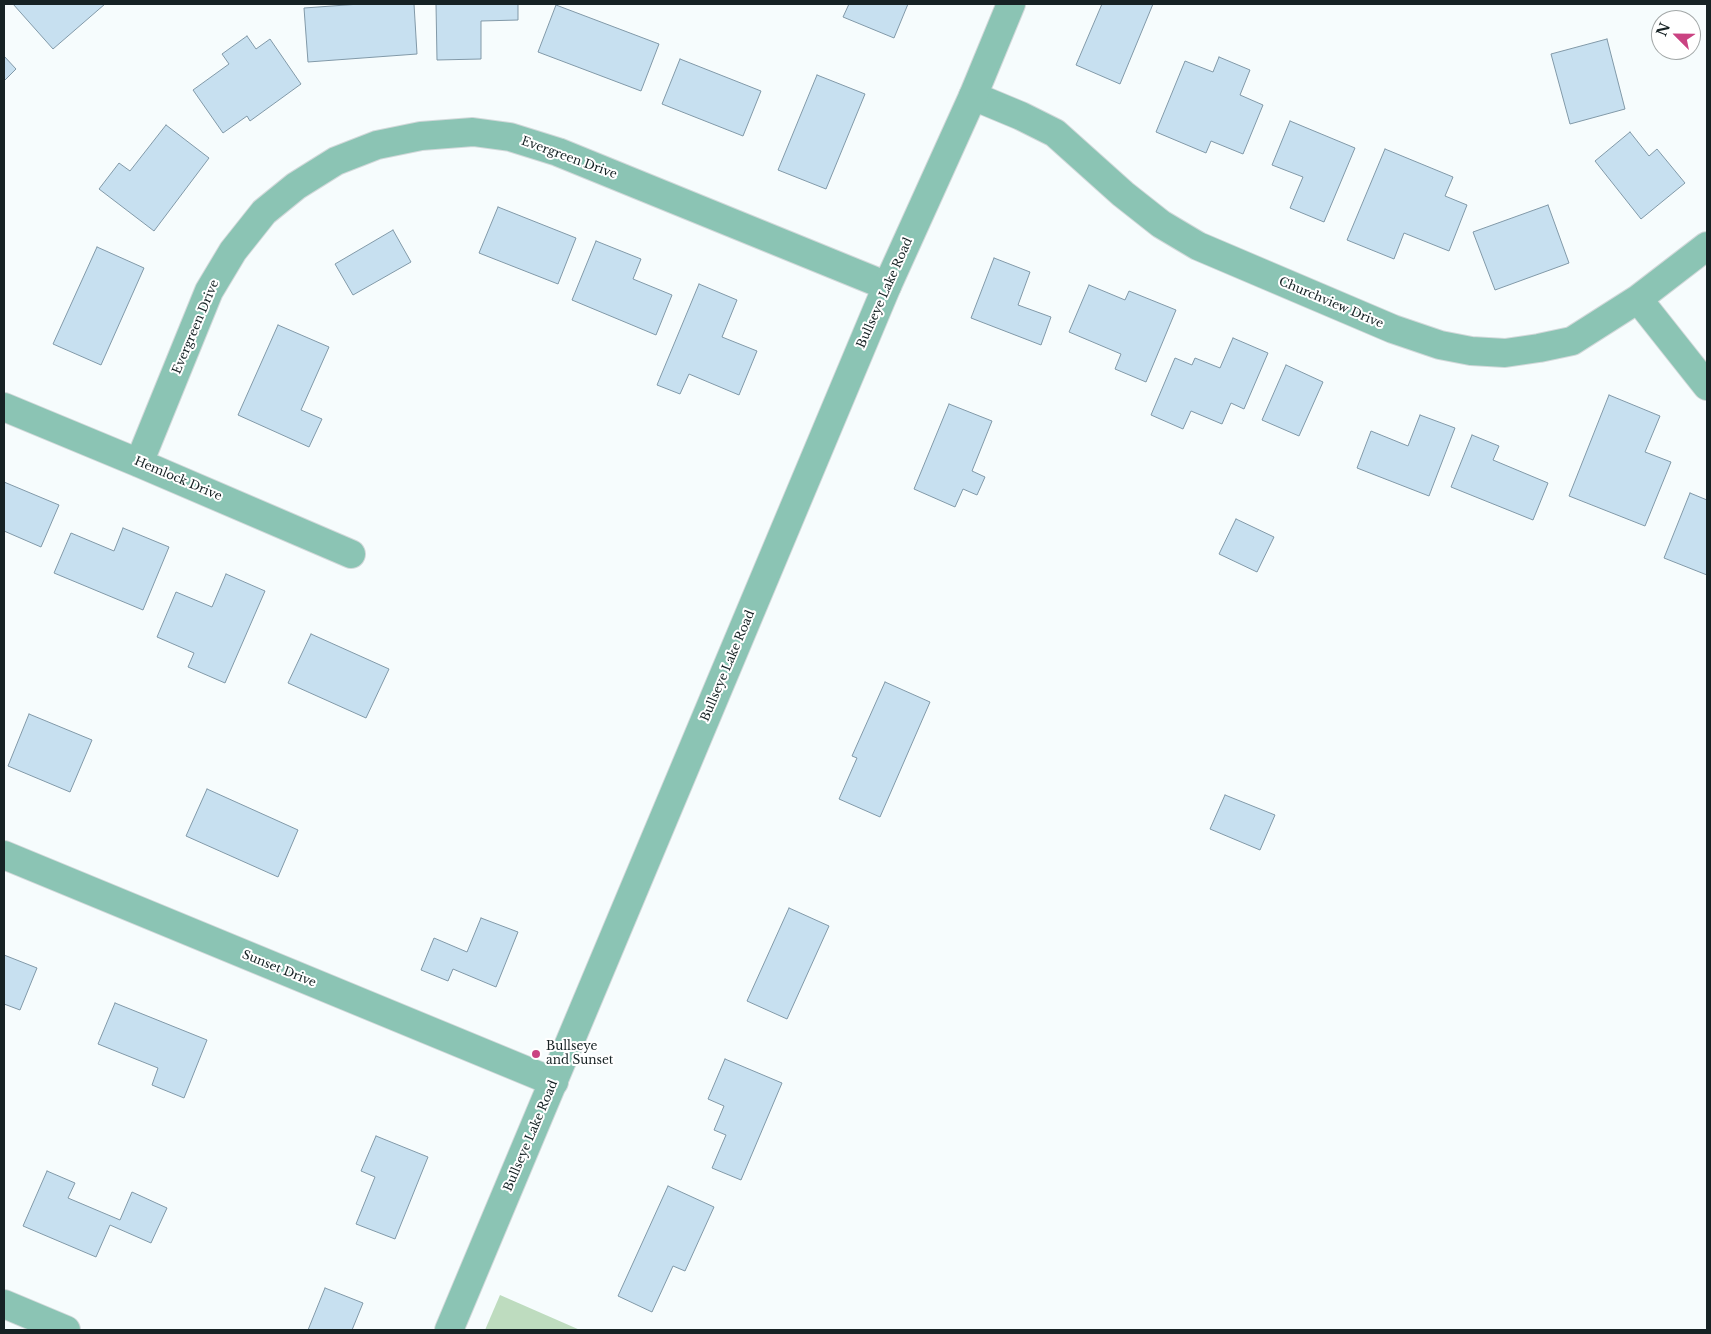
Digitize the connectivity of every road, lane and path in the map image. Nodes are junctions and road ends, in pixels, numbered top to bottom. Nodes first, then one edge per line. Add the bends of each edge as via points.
1 (1011, 4) edge
2 (974, 96) junction
3 (1707, 246) edge
4 (887, 286) junction
5 (1638, 299) junction
6 (1707, 386) edge
7 (4, 407) edge
8 (139, 463) junction
9 (351, 554) dead end
10 (4, 855) edge
11 (554, 1082) junction
12 (4, 1304) edge
13 (66, 1330) edge
14 (449, 1330) edge

1 - 2 street, Bullseye Lake Road
2 - 4 street, Bullseye Lake Road
2 - 5 street, Churchview Drive via 1055,133 1123,194 1161,224 1198,246 1393,330 1440,345 1505,353 1572,341
3 - 5 street, Churchview Drive
4 - 8 street, Evergreen Drive via 558,152 510,137 473,132 421,136 378,145 336,161 296,186 264,212 232,251 210,291
4 - 11 street, Bullseye Lake Road
5 - 6 street
7 - 8 street, Hemlock Drive
8 - 9 street, Hemlock Drive
10 - 11 street, Sunset Drive
11 - 14 street, Bullseye Lake Road
12 - 13 street

